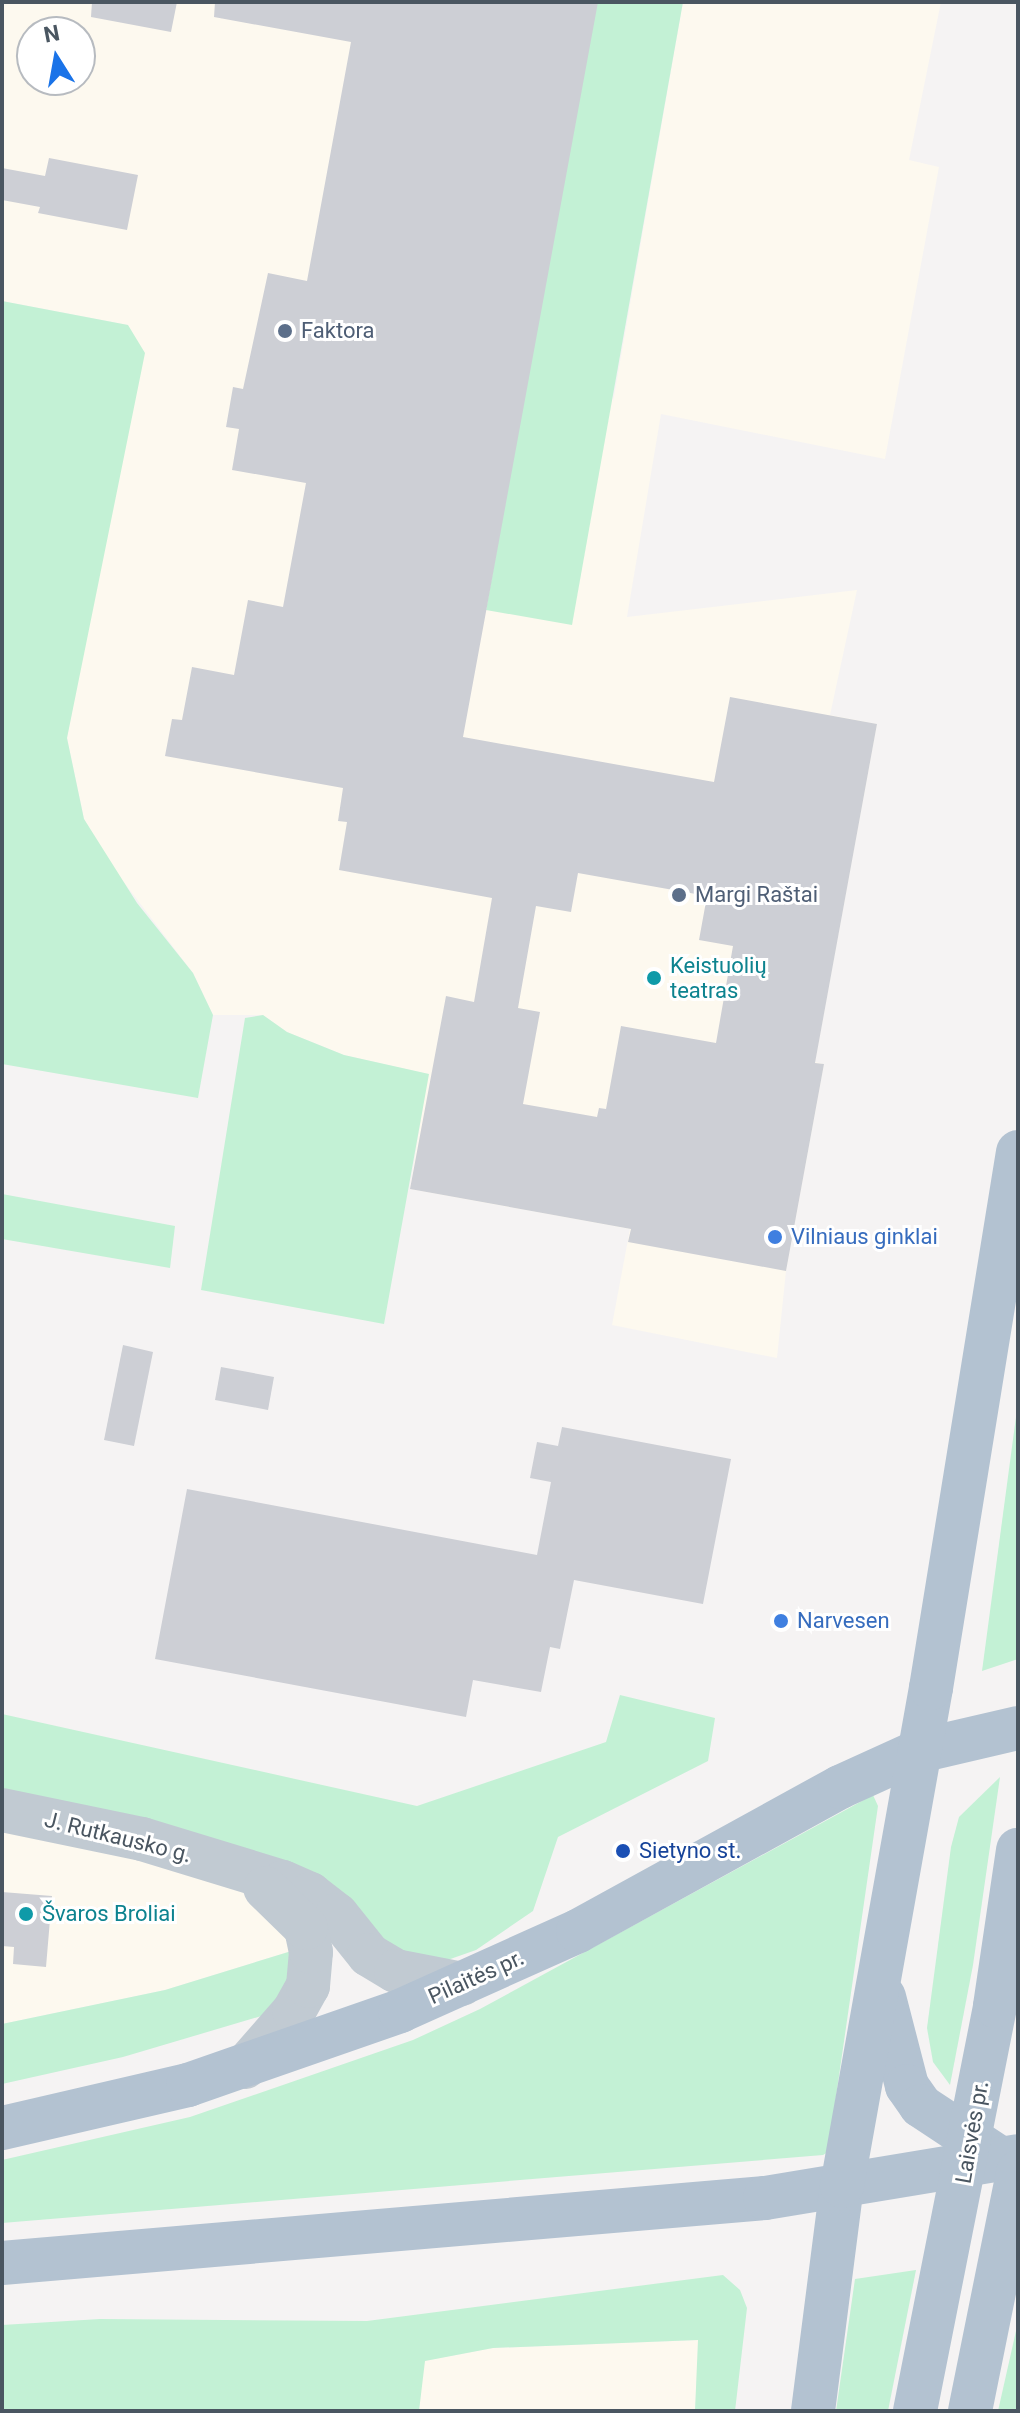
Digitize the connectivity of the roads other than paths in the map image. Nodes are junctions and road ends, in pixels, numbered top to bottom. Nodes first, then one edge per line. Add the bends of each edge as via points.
1 (1018, 1152) edge
2 (1017, 1728) edge
3 (919, 1751) junction
4 (2, 1810) edge
5 (1018, 1850) edge
6 (232, 1867) junction
7 (881, 1973) junction
8 (462, 1984) junction
9 (245, 2067) junction
10 (2, 2128) edge
11 (1013, 2162) edge
12 (842, 2186) junction
13 (2, 2263) edge
14 (813, 2411) edge
15 (915, 2411) edge
16 (970, 2411) edge

1 - 3 main road
2 - 3 main road, Pilaitės pr.
3 - 7 main road
3 - 8 main road, Pilaitės pr. via 840,1787 578,1931
4 - 6 street, J. Rutkausko g. via 142,1839
5 - 15 main road, Laisvės pr., bridge via 995,2006
6 - 8 street, J. Rutkausko g. via 310,1894 337,1915 369,1955 396,1971
6 - 9 street, J. Rutkausko g. via 295,1913 306,1928 311,1952 308,1986 301,1999
7 - 11 main road via 894,2049 907,2086 921,2106
7 - 12 main road
8 - 9 main road, Pilaitės pr.
9 - 10 main road, Pilaitės pr.
11 - 12 main road
11 - 16 main road
12 - 13 main road via 765,2198
12 - 14 main road

